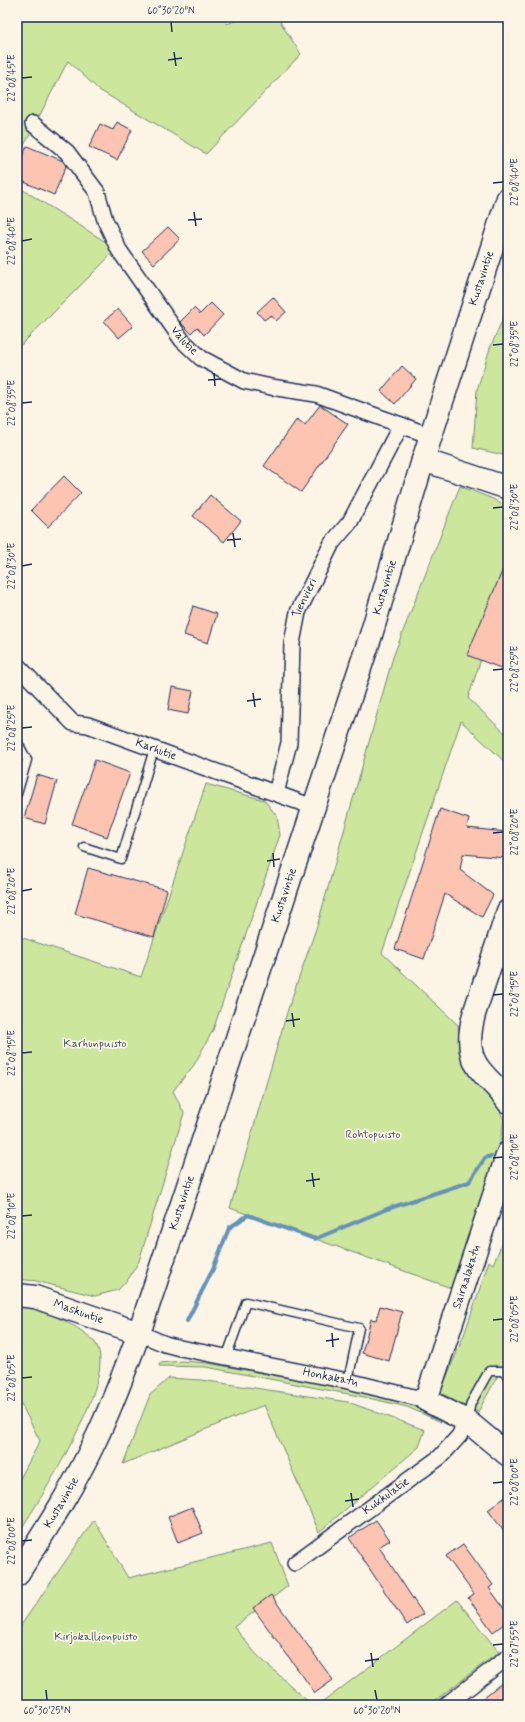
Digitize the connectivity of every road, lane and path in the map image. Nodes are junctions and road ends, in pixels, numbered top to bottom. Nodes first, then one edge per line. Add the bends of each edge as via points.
1 (33, 124) dead end
2 (508, 198) edge
3 (401, 425) junction
4 (431, 436) junction
5 (423, 460) junction
6 (508, 488) edge
7 (17, 665) edge
8 (17, 741) edge
9 (154, 749) junction
10 (276, 793) junction
11 (17, 794) edge
12 (313, 807) junction
13 (84, 847) dead end
14 (508, 911) edge
15 (501, 958) edge
16 (508, 1102) edge
17 (508, 1153) edge
18 (17, 1294) edge
19 (139, 1333) junction
20 (226, 1358) junction
21 (508, 1376) edge
22 (348, 1381) junction
23 (426, 1400) junction
24 (467, 1421) junction
25 (508, 1454) edge
26 (295, 1563) dead end
27 (17, 1575) edge
28 (508, 1657) edge
29 (446, 1705) edge

1 - 3 street, Valutie via 67,152 97,192 105,220 119,250 182,340 201,358 244,381 316,394
2 - 4 main road, Kustavintie
3 - 4 street, Valutie
3 - 10 street, Tienvieri via 350,522 332,543 298,612 292,643 289,743
4 - 5 main road, Kustavintie
5 - 6 main road
5 - 12 main road, Kustavintie via 371,635
7 - 9 street, Karhutie via 73,723 88,725
8 - 11 lane via 26,760
9 - 10 street, Karhutie
9 - 13 lane via 121,859
10 - 12 street, Karhutie
12 - 19 main road, Kustavintie
14 - 15 main road
15 - 16 main road via 475,1011 470,1041 477,1067
17 - 23 main road, Sairaalakatu
18 - 19 main road, Maskuntie via 35,1297
19 - 20 street, Honkakatu via 165,1344
19 - 27 main road, Kustavintie via 95,1441 64,1500
20 - 22 street, Honkakatu
20 - 22 lane via 246,1302 359,1328
21 - 24 lane via 502,1371 489,1371 472,1403
22 - 23 street, Honkakatu
23 - 24 main road, Honkakatu
24 - 25 main road, Honkakatu
24 - 26 street, Kukkulatie via 459,1436 440,1457
28 - 29 street

